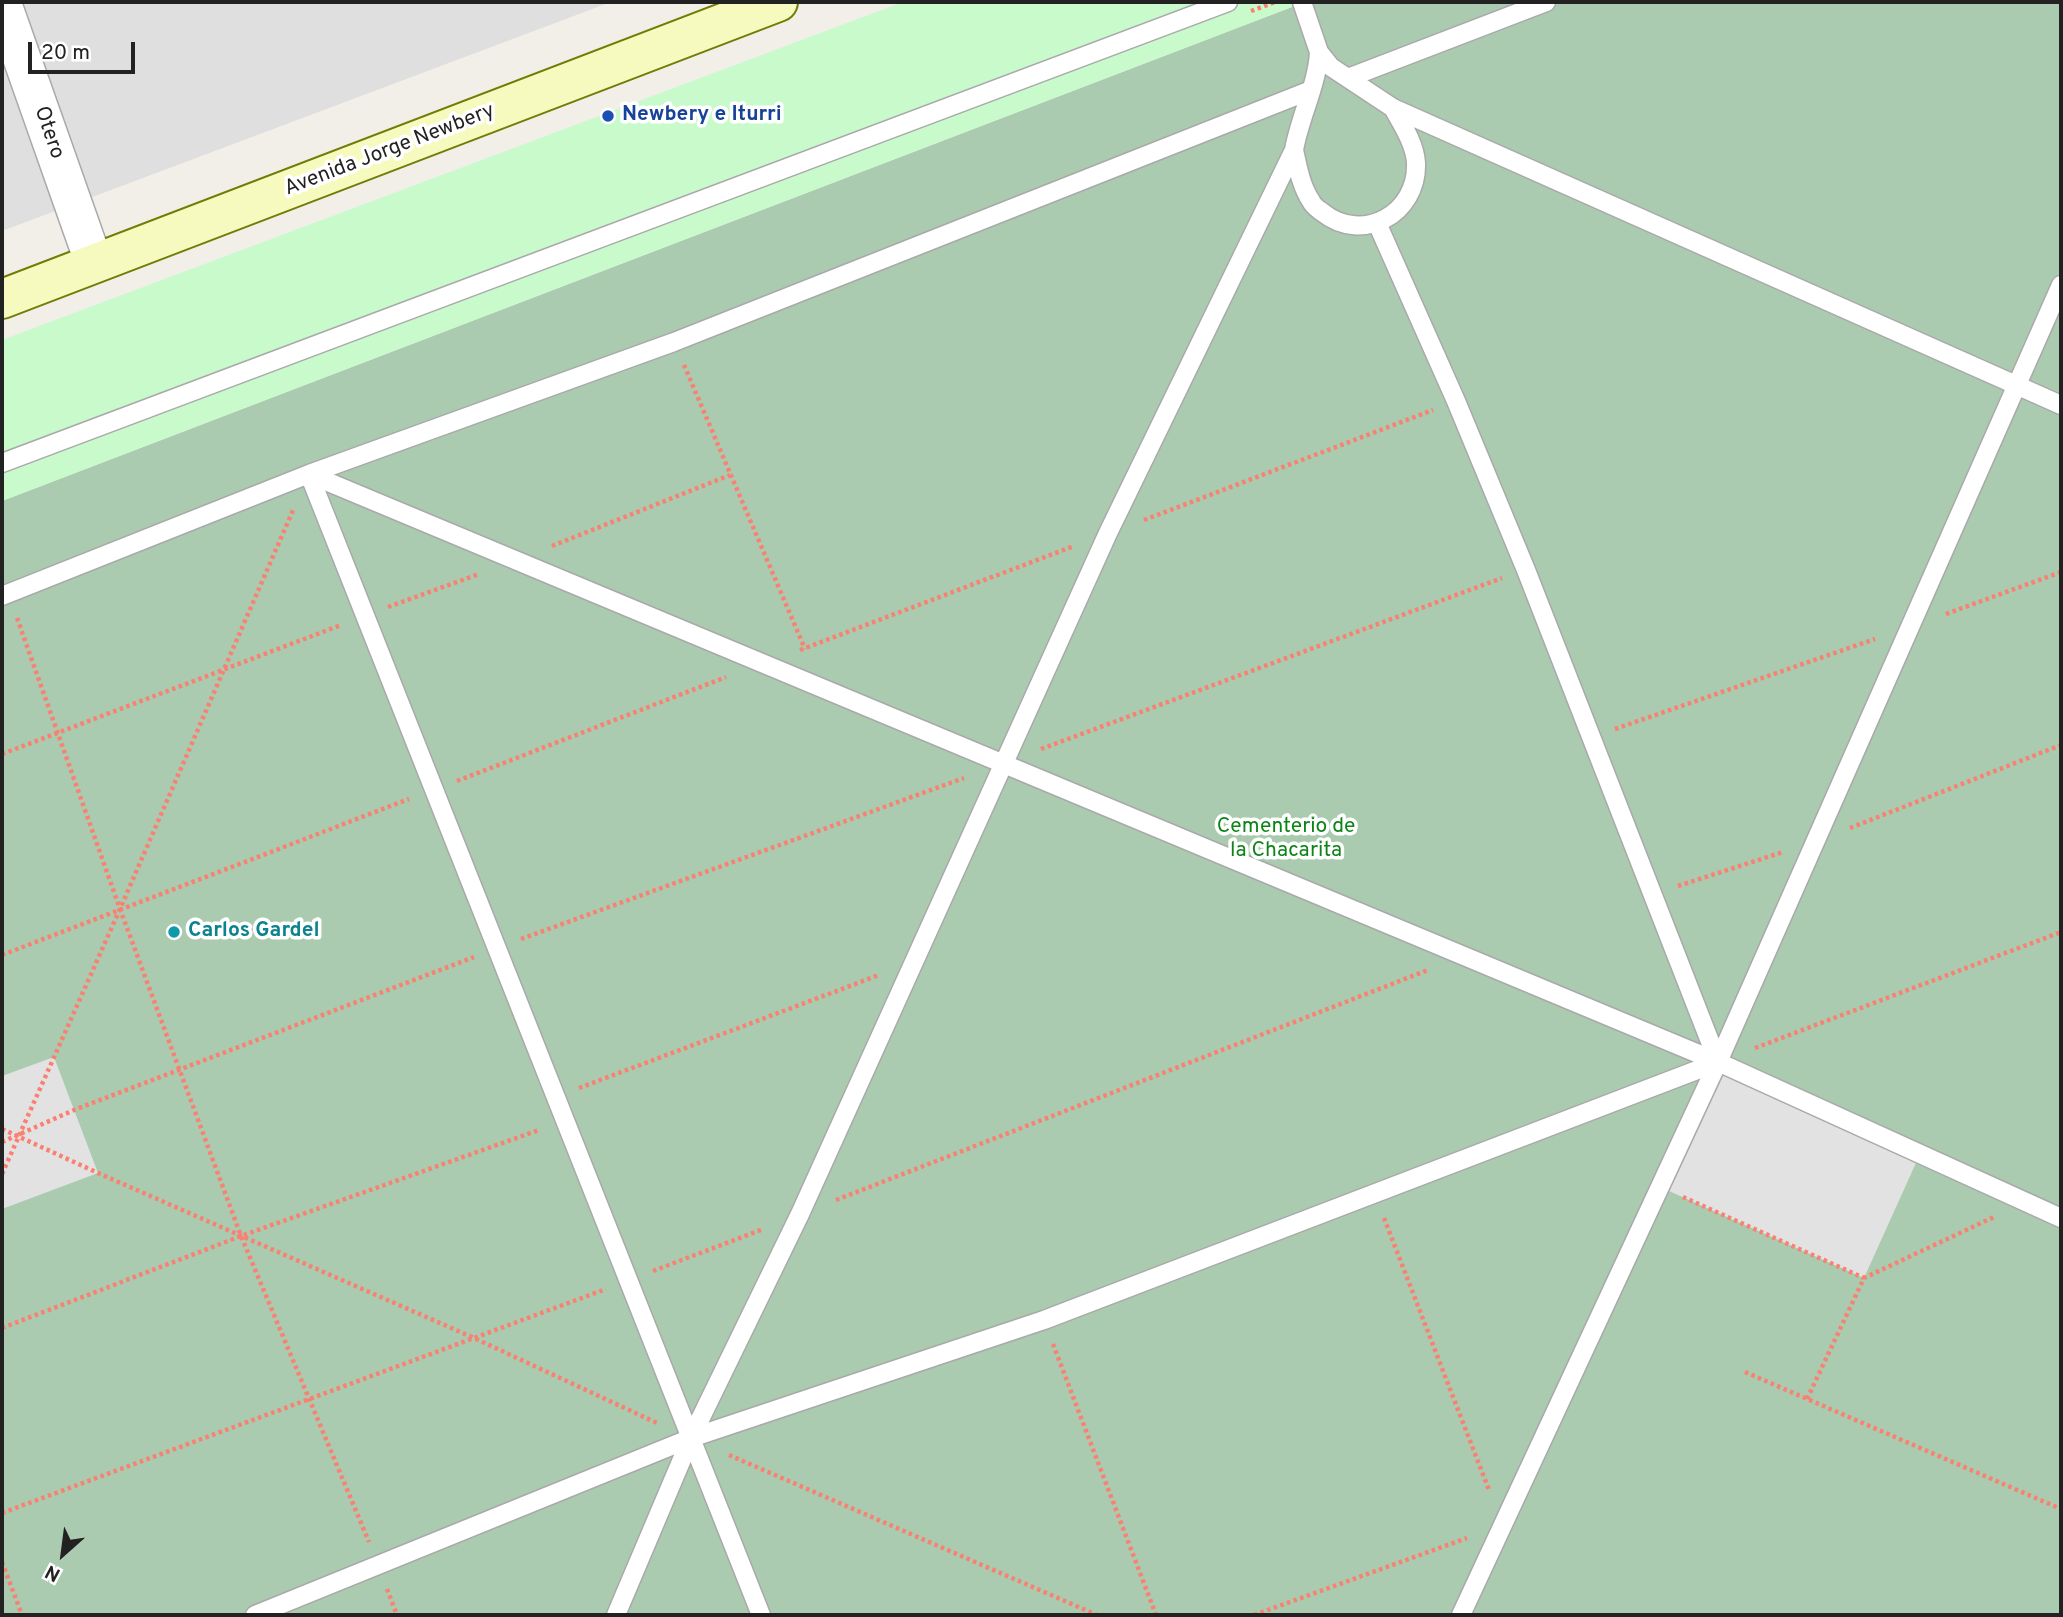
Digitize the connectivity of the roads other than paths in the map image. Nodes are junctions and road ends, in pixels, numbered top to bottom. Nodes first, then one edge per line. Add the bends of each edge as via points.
1 (2, 2) edge
2 (778, 2) edge
3 (1228, 2) edge
4 (1302, 2) edge
5 (1546, 2) edge
6 (727, 10) edge
7 (1319, 52) junction
8 (1348, 78) junction
9 (1311, 90) junction
10 (1393, 108) junction
11 (1294, 150) junction
12 (1377, 223) junction
13 (94, 263) junction
14 (2061, 285) edge
15 (2, 299) edge
16 (2017, 386) junction
17 (2061, 405) edge
18 (2, 463) edge
19 (309, 474) junction
20 (5, 595) edge
21 (1003, 763) junction
22 (1718, 1062) junction
23 (2061, 1218) edge
24 (691, 1438) junction
25 (255, 1615) edge
26 (616, 1615) edge
27 (761, 1615) edge
28 (1461, 1615) edge

1 - 13 street, Otero
2 - 6 main road, Avenida Jorge Newbery
3 - 18 lane
4 - 7 lane
5 - 8 lane
6 - 13 main road, Avenida Jorge Newbery
7 - 8 lane
7 - 9 lane
8 - 10 lane
9 - 11 lane
9 - 19 lane via 674,342
10 - 12 lane via 1416,159 1415,179 1408,199
10 - 16 lane
11 - 12 lane via 1312,204 1332,220 1355,226
11 - 21 lane via 1108,533
12 - 22 lane via 1526,570
13 - 15 main road, Avenida Jorge Newbery
14 - 16 lane
16 - 17 lane
16 - 22 lane
19 - 20 lane
19 - 21 lane
19 - 24 lane
21 - 22 lane
21 - 24 lane via 800,1214
22 - 23 lane
22 - 24 lane via 1044,1320
22 - 28 lane
24 - 25 lane
24 - 26 lane
24 - 27 lane

